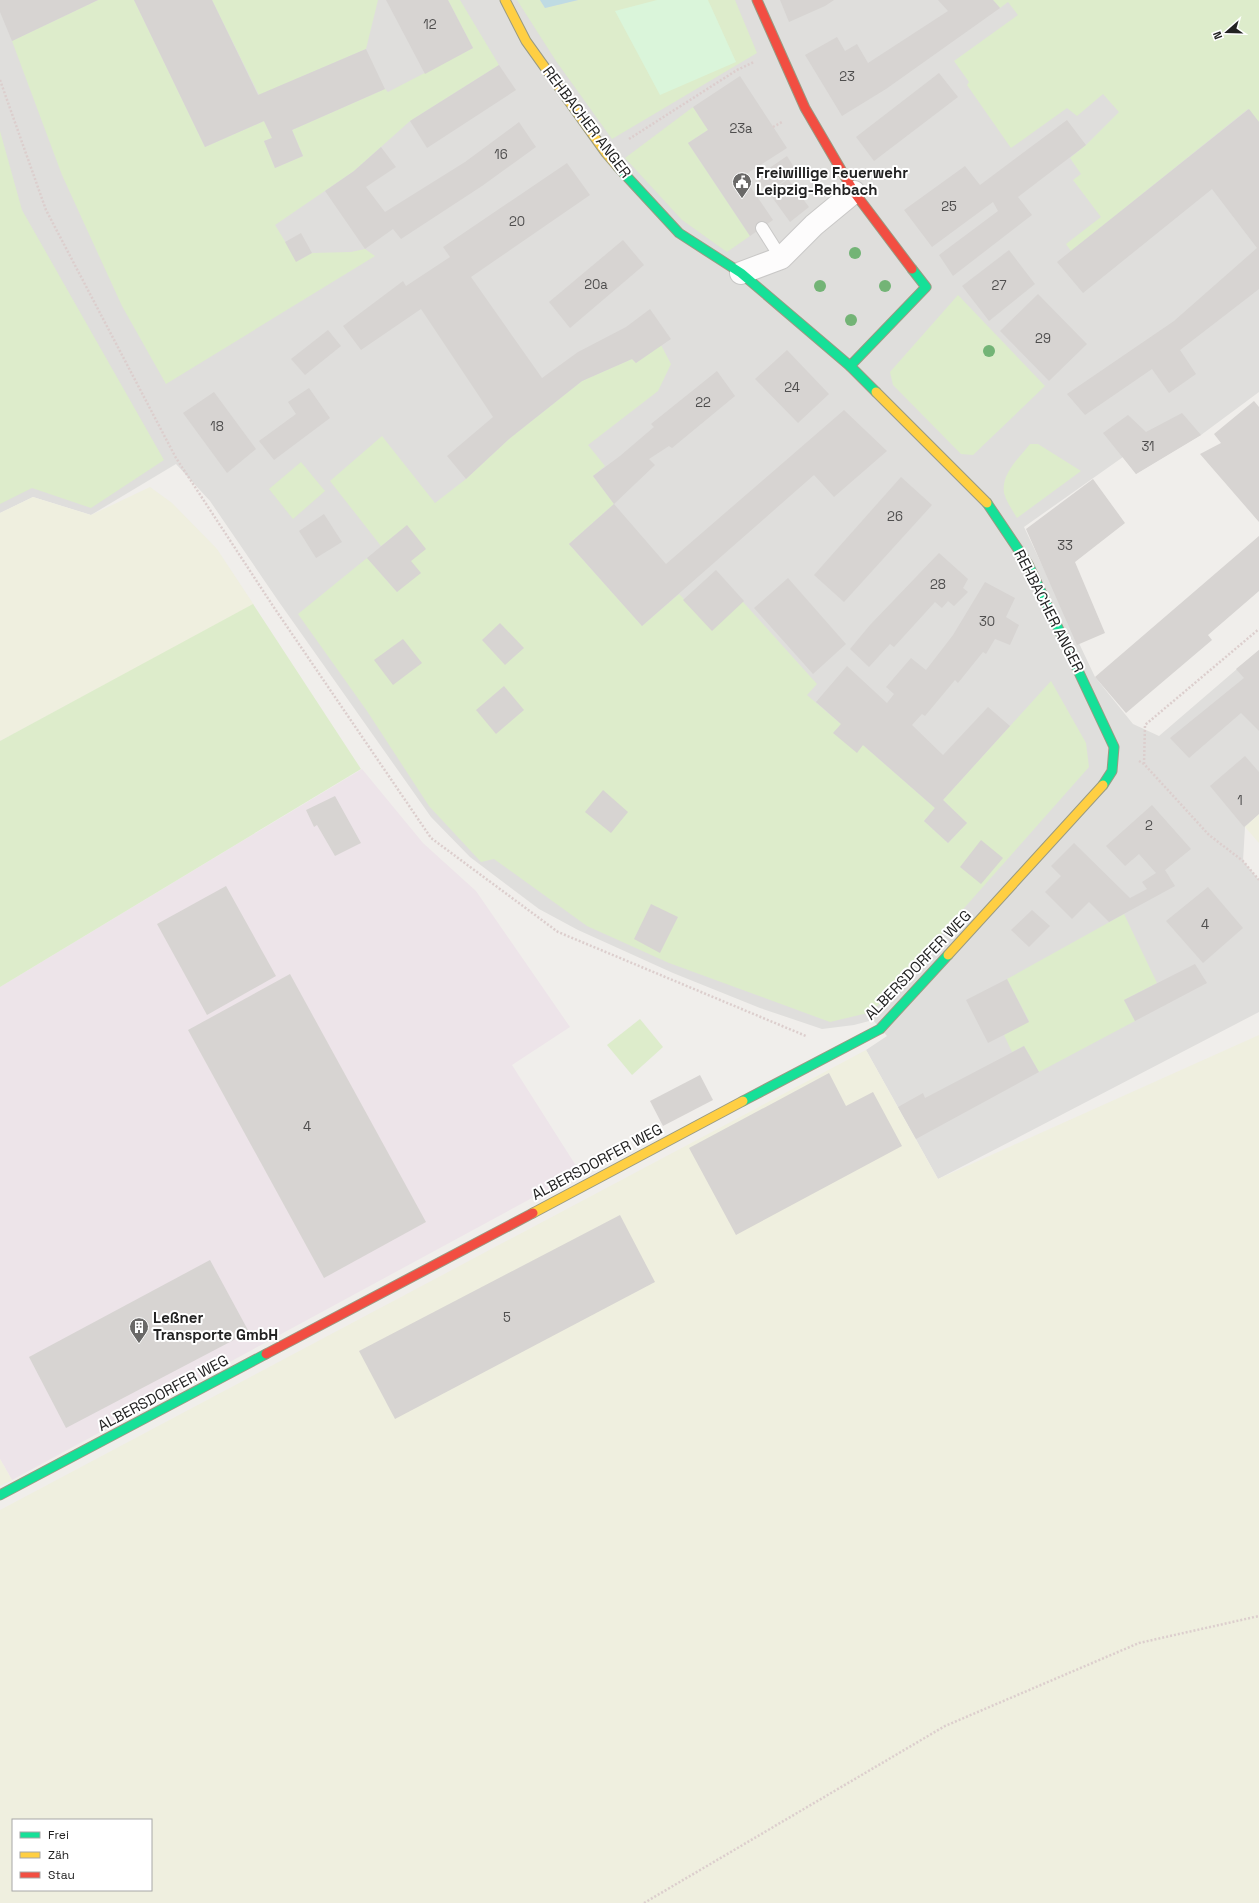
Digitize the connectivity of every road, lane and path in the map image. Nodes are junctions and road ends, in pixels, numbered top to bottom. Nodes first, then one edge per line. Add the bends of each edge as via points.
1 (505, 0) edge
2 (757, 0) edge
3 (778, 48) junction
4 (0, 80) edge
5 (606, 153) junction
6 (854, 192) junction
7 (762, 228) dead end
8 (781, 258) junction
9 (741, 273) junction
10 (850, 366) junction
11 (1259, 629) edge
12 (1114, 747) junction
13 (1144, 764) junction
14 (1259, 880) edge
15 (810, 1038) dead end
16 (0, 1495) edge
17 (1259, 1616) edge
18 (644, 1903) edge

1 - 5 street, REHBACHER ANGER via 526,41
2 - 3 street
3 - 5 path via 737,70
3 - 6 street via 805,108
4 - 15 path via 46,210 176,458 431,838 558,932
5 - 9 street, REHBACHER ANGER via 679,233
6 - 8 street via 814,225
6 - 10 street via 926,288
7 - 8 lane
8 - 9 street
9 - 10 street, REHBACHER ANGER
10 - 12 street, REHBACHER ANGER via 988,504 1028,564
11 - 13 path via 1145,725
12 - 13 path
12 - 16 street, ALBERSDORFER WEG via 1112,771 1099,791 880,1029
13 - 14 path via 1209,835 1243,861
17 - 18 path via 1139,1643 945,1726

